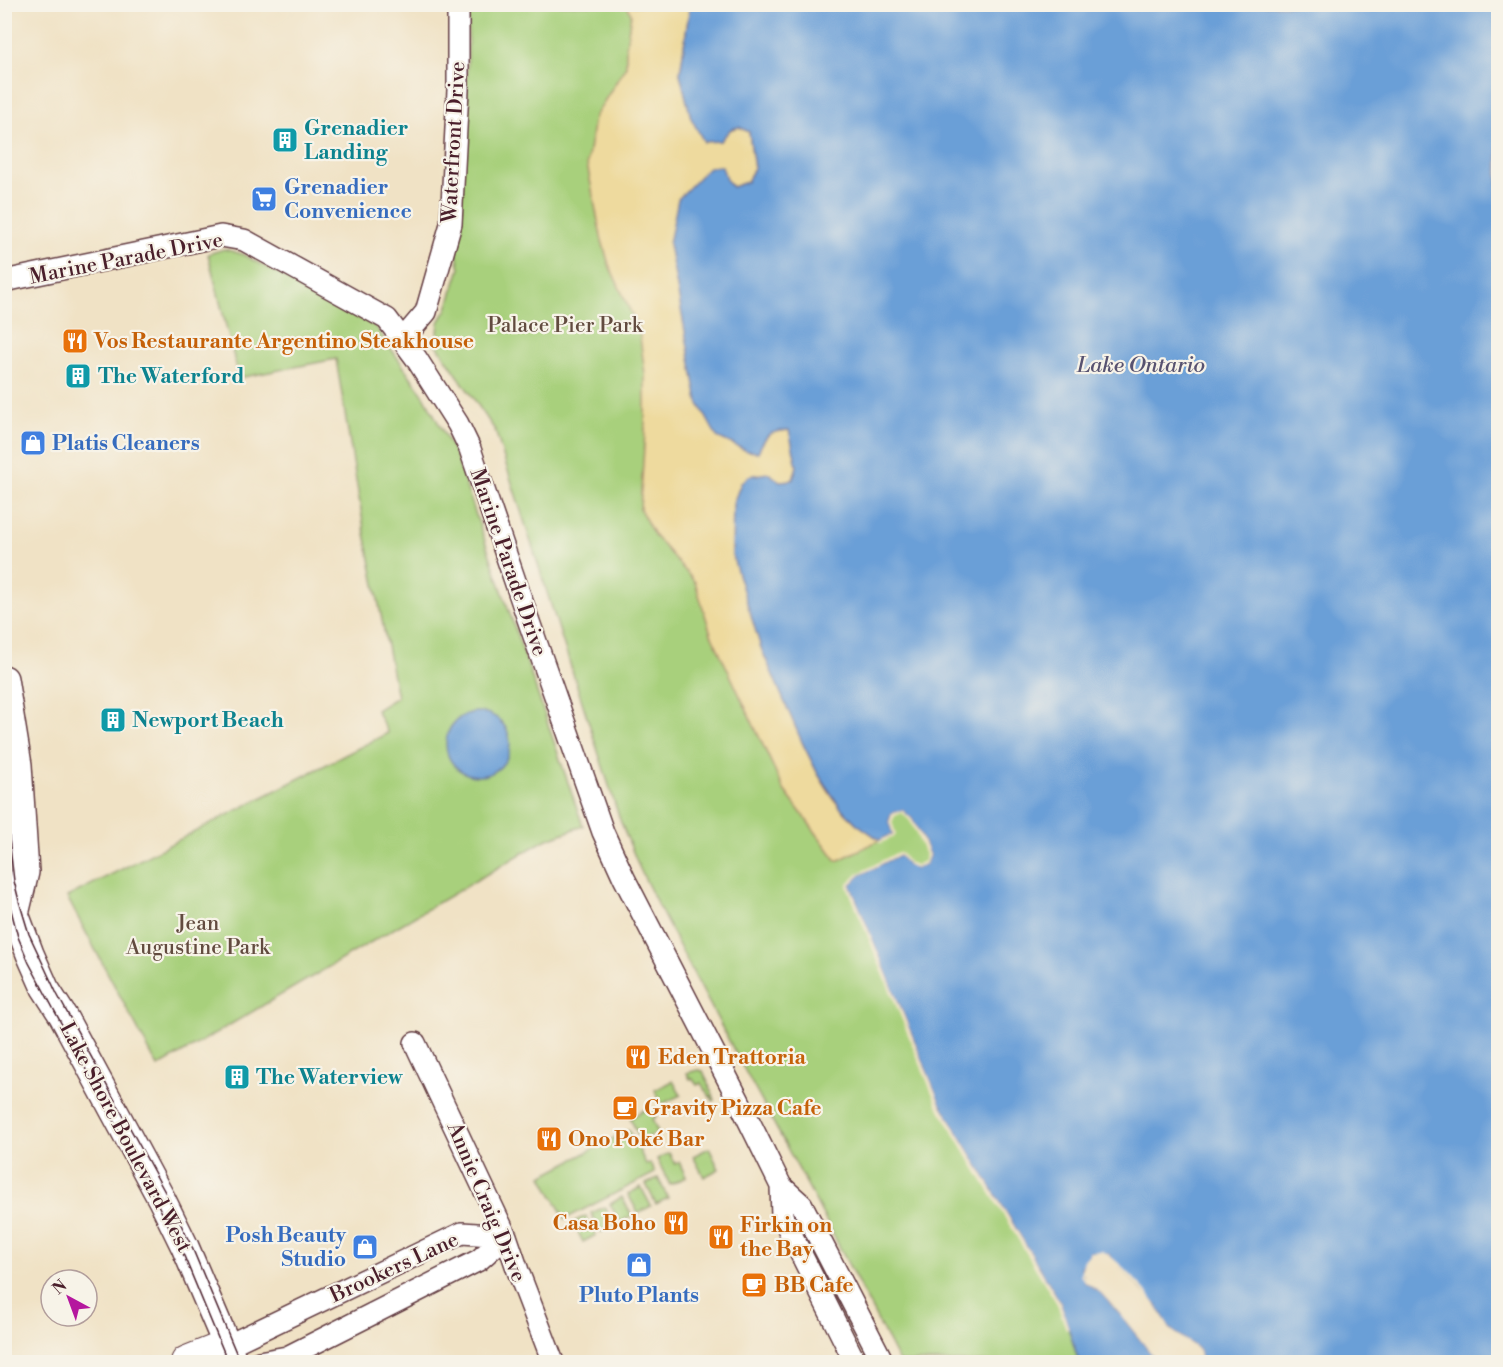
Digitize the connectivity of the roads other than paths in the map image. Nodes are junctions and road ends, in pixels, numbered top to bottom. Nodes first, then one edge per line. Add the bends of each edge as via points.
1 (458, 4) edge
2 (4, 281) edge
3 (403, 339) junction
4 (4, 679) edge
5 (10, 907) edge
6 (415, 1043) dead end
7 (782, 1186) junction
8 (506, 1236) junction
9 (230, 1354) edge
10 (188, 1362) edge
11 (259, 1362) edge
12 (553, 1362) edge
13 (855, 1362) edge
14 (883, 1362) edge

1 - 3 street, Waterfront Drive via 451,224 426,312
2 - 3 street, Marine Parade Drive via 208,238 232,237 258,247 387,320
3 - 7 street, Marine Parade Drive via 470,449 597,814 620,869
4 - 5 main road, Lake Shore Boulevard West via 18,765 25,872
5 - 9 main road, Lake Shore Boulevard West via 45,988 171,1218
6 - 8 street, Annie Craig Drive
7 - 13 street, Marine Parade Drive via 782,1216
7 - 14 street, Marine Parade Drive via 802,1205
8 - 9 street, Brookers Lane via 462,1233
8 - 11 street, Brookers Lane via 479,1260 287,1357
8 - 12 street, Annie Craig Drive
9 - 10 highway

